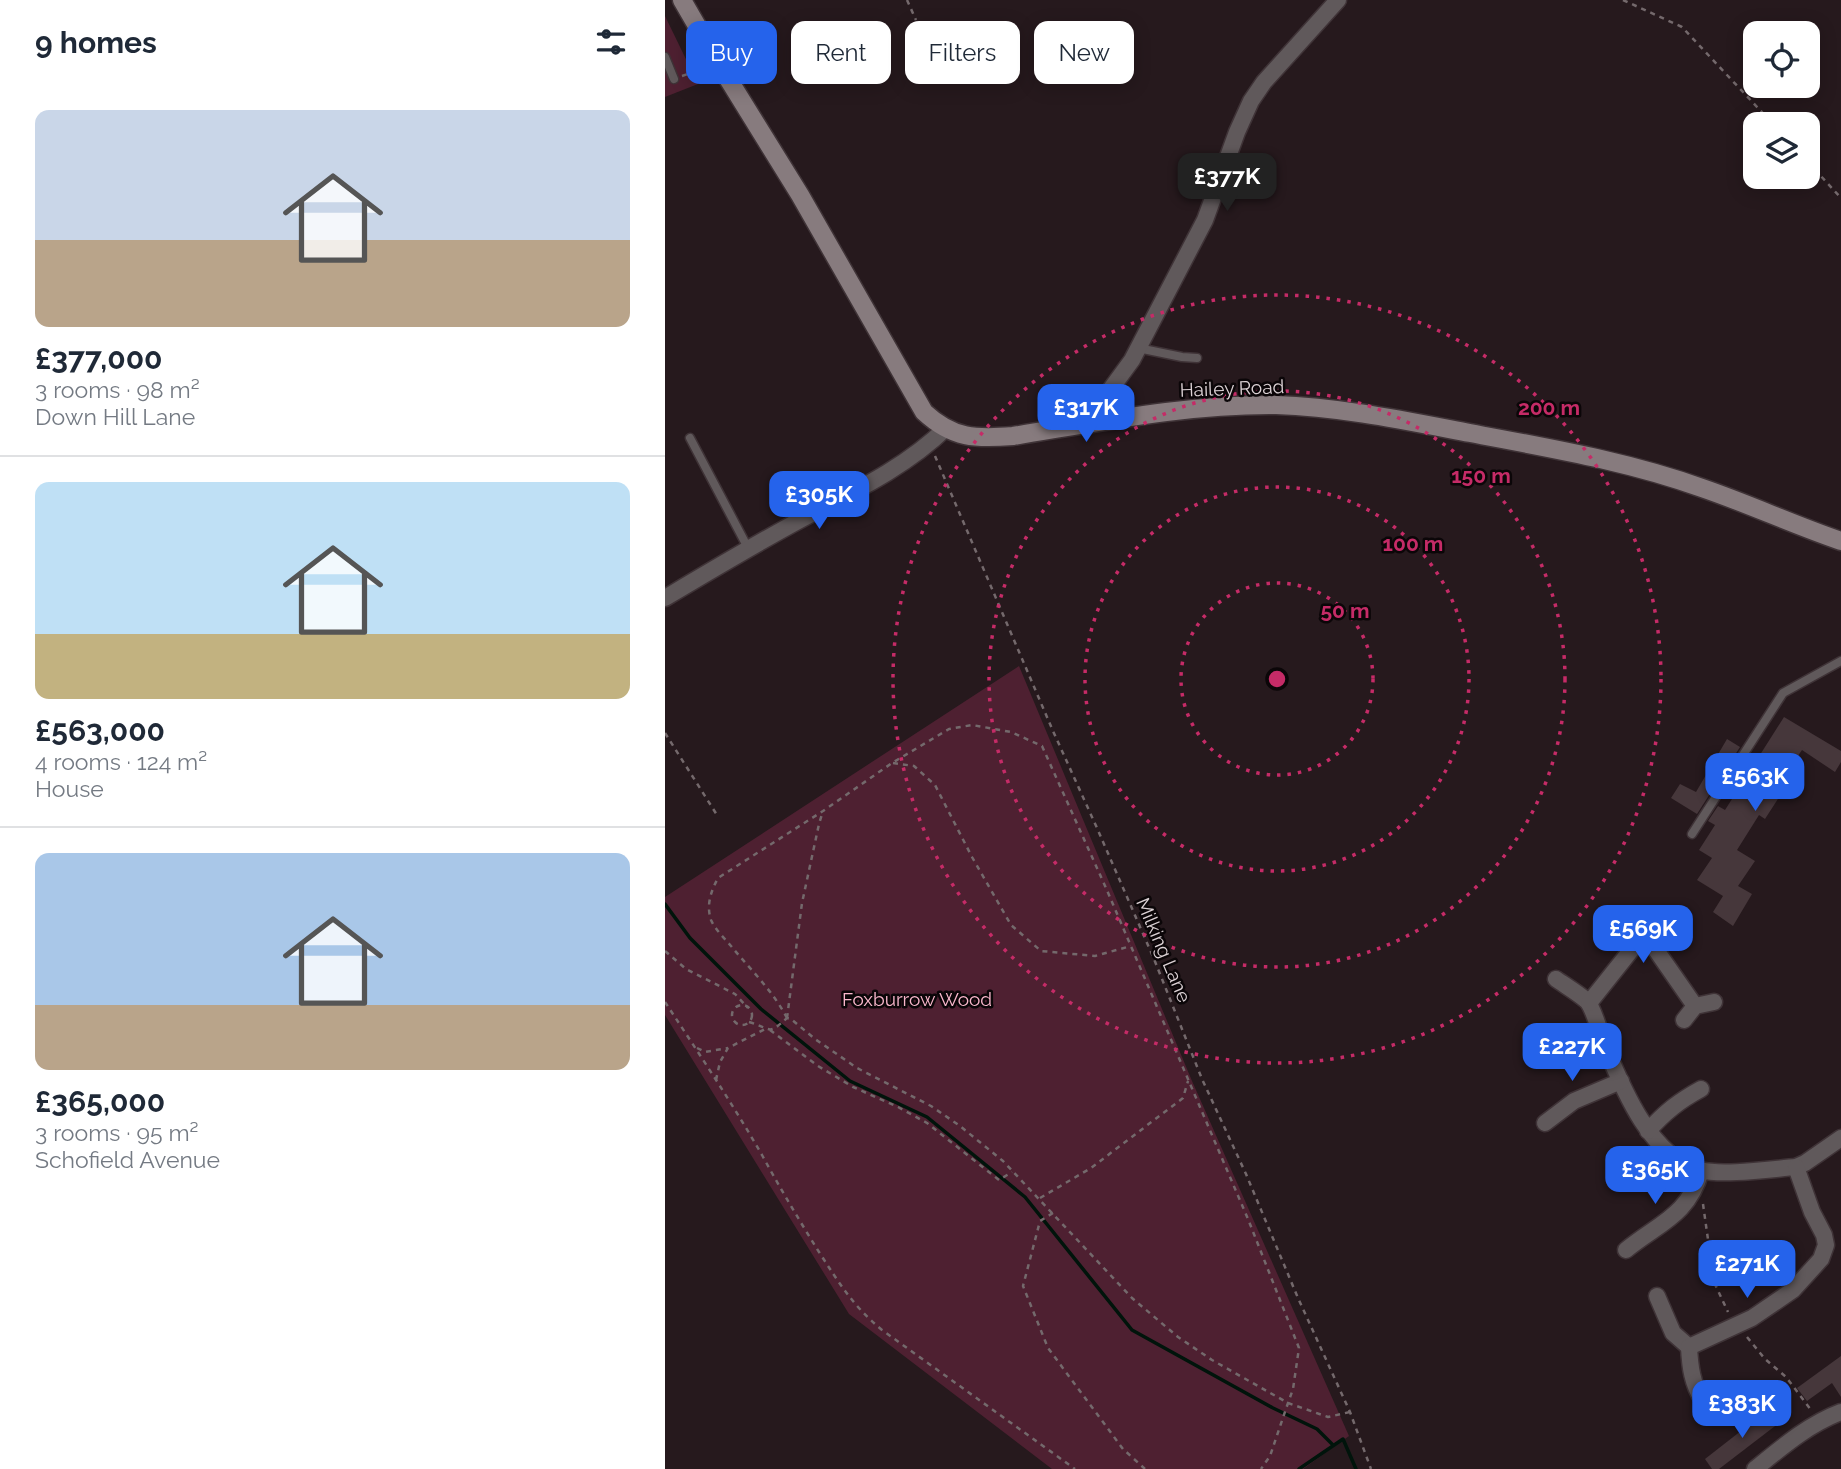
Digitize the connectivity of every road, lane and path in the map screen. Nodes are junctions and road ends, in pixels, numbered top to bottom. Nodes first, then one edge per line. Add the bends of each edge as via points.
1 (682, 0) edge
2 (907, 0) edge
3 (1338, 0) edge
4 (1623, 0) edge
5 (916, 20) dead end
6 (694, 21) edge
7 (665, 57) edge
8 (686, 75) edge
9 (674, 79) joint
10 (731, 84) edge
11 (1762, 112) edge
12 (1820, 175) edge
13 (1841, 198) edge
14 (1139, 348) junction
15 (1197, 358) dead end
16 (1100, 422) junction
17 (946, 428) junction
18 (690, 438) dead end
19 (930, 443) junction
20 (1841, 541) edge
21 (748, 548) junction
22 (665, 598) edge
23 (1841, 661) edge
24 (665, 733) edge
25 (892, 763) junction
26 (823, 811) junction
27 (717, 815) dead end
28 (1692, 834) dead end
29 (1657, 920) dead end
30 (1647, 937) junction
31 (1131, 946) junction
32 (665, 951) edge
33 (1556, 979) dead end
34 (665, 1002) edge
35 (1714, 1002) dead end
36 (1588, 1003) junction
37 (1695, 1006) junction
38 (748, 1008) junction
39 (786, 1019) junction
40 (1684, 1020) dead end
41 (749, 1022) junction
42 (765, 1029) junction
43 (770, 1030) junction
44 (695, 1046) junction
45 (727, 1048) junction
46 (716, 1080) junction
47 (1188, 1081) junction
48 (1621, 1081) junction
49 (1701, 1089) dead end
50 (1545, 1123) dead end
51 (1648, 1131) junction
52 (1841, 1138) edge
53 (1796, 1167) junction
54 (1013, 1171) junction
55 (1701, 1171) junction
56 (1039, 1198) junction
57 (1053, 1213) junction
58 (1626, 1250) dead end
59 (1657, 1296) dead end
60 (1689, 1347) junction
61 (1703, 1401) dead end
62 (1288, 1403) junction
63 (1350, 1412) junction
64 (1841, 1412) edge
65 (1761, 1467) edge
66 (1075, 1469) edge
67 (1146, 1469) edge
68 (1261, 1469) edge
69 (1371, 1469) edge

1 - 6 main road, Hailey Road
2 - 5 path
3 - 14 street via 1251,101 1205,220
4 - 11 path via 1682,26
7 - 9 lane
8 - 9 path
10 - 17 main road, Hailey Road via 924,412
12 - 13 path
14 - 15 lane
14 - 16 street via 1102,401
16 - 17 main road, Hailey Road via 992,438 956,434
16 - 20 main road, Hailey Road via 1200,407 1277,405 1400,420 1661,475
17 - 19 street
18 - 21 lane
19 - 21 street via 885,475
19 - 63 path, Milking Lane
21 - 22 street
23 - 28 lane via 1783,694
24 - 27 path
25 - 26 path
25 - 31 path via 914,766 935,785 1011,925 1041,951 1095,956
25 - 31 path via 949,729 972,725 1011,732 1042,746
26 - 39 path via 802,903
26 - 39 path via 718,878 709,901 711,920 765,985
29 - 30 street
30 - 36 street via 1636,944
30 - 37 street
31 - 47 path
32 - 38 path via 735,994
33 - 36 street
34 - 44 path
35 - 37 street
36 - 48 street
37 - 40 street
38 - 41 path
38 - 41 path via 737,1007 732,1017 739,1025
39 - 43 path
39 - 54 path via 857,1068 950,1119
41 - 42 path
42 - 43 path
42 - 45 path
43 - 54 path via 853,1087 927,1123 999,1180
44 - 45 path via 705,1052
44 - 46 path
45 - 46 path
46 - 66 path via 787,1202 859,1310
47 - 56 path via 1183,1098 1091,1168
47 - 62 path via 1299,1348
48 - 50 street via 1574,1101
48 - 51 street
49 - 51 street via 1679,1101
51 - 55 street via 1671,1155
52 - 53 street
53 - 55 street
53 - 60 street via 1812,1212 1833,1247 1793,1290 1752,1318
54 - 56 path
55 - 58 street via 1692,1195 1677,1214
56 - 57 path
57 - 62 path via 1161,1324 1212,1360
57 - 67 path via 1040,1221 1023,1286 1048,1348 1123,1450
59 - 60 street via 1673,1333
60 - 61 street via 1691,1374
62 - 63 path via 1328,1417
62 - 68 path
63 - 69 path, Milking Lane
64 - 65 street via 1779,1449

